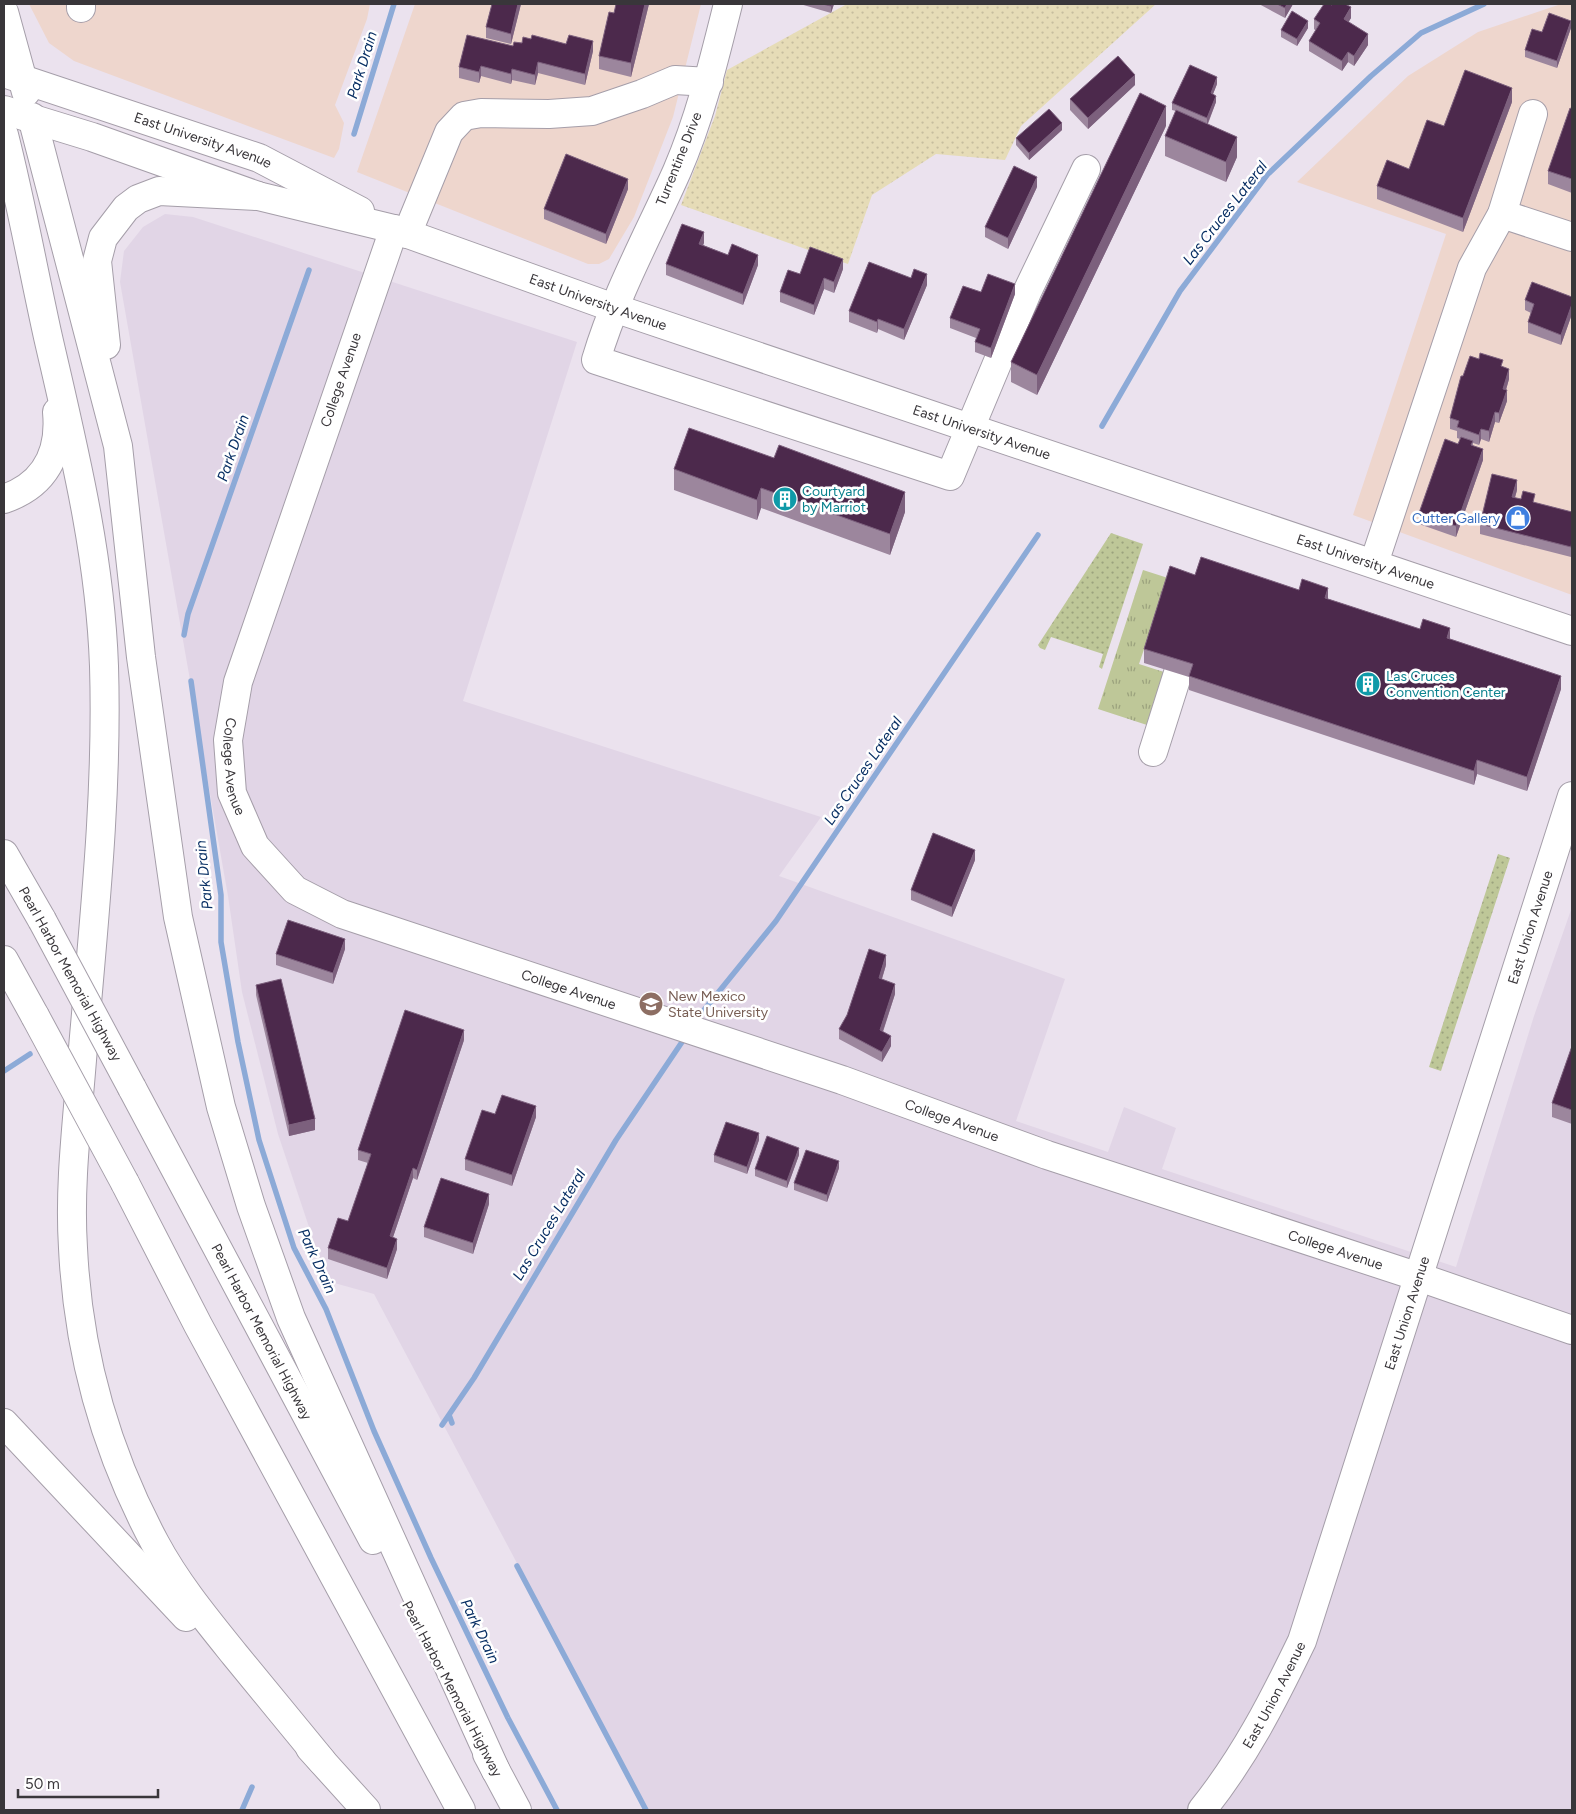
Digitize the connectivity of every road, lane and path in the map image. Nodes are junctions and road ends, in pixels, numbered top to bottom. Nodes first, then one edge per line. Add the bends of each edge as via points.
1 (728, 4) edge
2 (4, 12) edge
3 (13, 75) edge
4 (709, 82) junction
5 (4, 110) edge
6 (1533, 114) dead end
7 (32, 117) junction
8 (4, 135) edge
9 (1086, 169) dead end
10 (4, 182) edge
11 (258, 196) junction
12 (21, 206) junction
13 (1502, 214) junction
14 (400, 232) junction
15 (1572, 238) edge
16 (614, 308) junction
17 (48, 336) junction
18 (969, 428) junction
19 (118, 446) junction
20 (4, 499) edge
21 (1374, 564) junction
22 (1572, 631) edge
23 (1178, 673) edge
24 (1152, 752) dead end
25 (1572, 796) edge
26 (4, 854) edge
27 (4, 960) edge
28 (1419, 1277) junction
29 (1572, 1330) edge
30 (4, 1423) edge
31 (322, 1761) junction
32 (496, 1771) junction
33 (366, 1810) edge
34 (461, 1810) edge
35 (517, 1810) edge
36 (1202, 1810) edge

1 - 4 main road, Turrentine Drive
2 - 3 main road
3 - 7 main road
3 - 14 main road, East University Avenue via 259,158
4 - 14 main road, College Avenue via 675,80 592,111 549,114 480,112 464,116 449,132
4 - 16 main road, Turrentine Drive via 677,170
5 - 7 main road, East University Avenue
6 - 13 main road
7 - 11 main road, East University Avenue
7 - 19 main road
8 - 12 main road
9 - 18 main road via 1027,292
10 - 12 main road
11 - 14 main road, East University Avenue
11 - 19 main road via 159,191 138,199 126,208 103,238 97,261
12 - 17 main road
13 - 15 main road
13 - 21 main road via 1472,268
14 - 16 main road, East University Avenue
14 - 28 main road, College Avenue via 238,682 228,740 232,793 255,846 295,890 342,914 842,1080 1047,1155
16 - 18 main road, East University Avenue
16 - 18 main road, Turrentine Drive via 596,360 950,476
17 - 20 main road via 58,415 58,444 48,467 31,485
17 - 31 main road via 77,455 92,540 104,665 103,792 72,1208 77,1296 91,1380 101,1418 134,1502 157,1547 182,1588
18 - 21 main road, East University Avenue
19 - 32 main road via 141,657 178,917 221,1107 251,1206 291,1318
21 - 22 main road, East University Avenue
23 - 24 main road
25 - 28 main road, East Union Avenue
26 - 32 main road, Pearl Harbor Memorial Highway, bridge
27 - 34 main road, bridge
28 - 29 main road, College Avenue
28 - 36 main road, East Union Avenue via 1302,1641 1245,1751
30 - 31 main road
31 - 33 main road
32 - 35 main road, Pearl Harbor Memorial Highway

